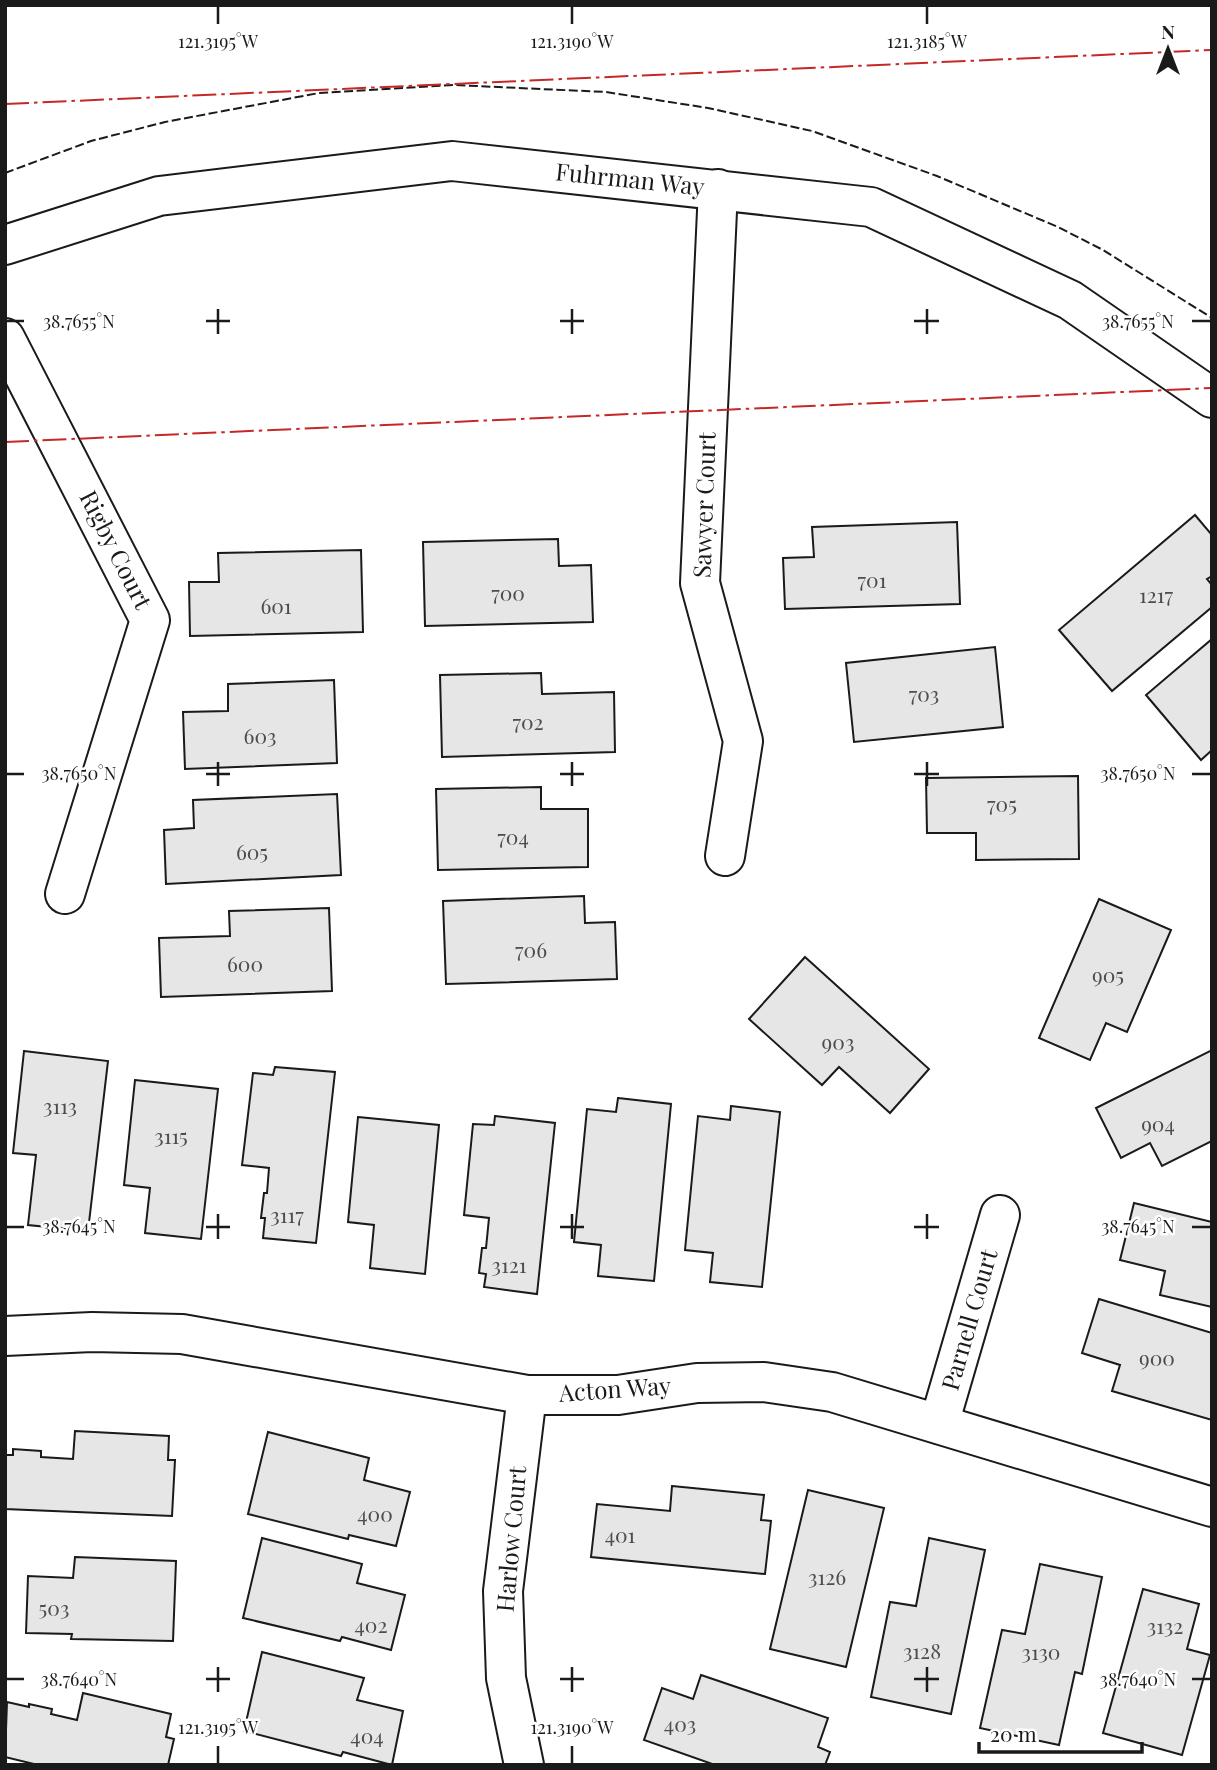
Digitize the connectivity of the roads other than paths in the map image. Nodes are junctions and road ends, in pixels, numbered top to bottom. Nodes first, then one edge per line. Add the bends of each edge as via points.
1 (718, 189) junction
2 (5, 245) edge
3 (5, 338) edge
4 (1212, 398) edge
5 (724, 856) dead end
6 (65, 894) dead end
7 (1000, 1215) dead end
8 (5, 1336) edge
9 (527, 1395) junction
10 (939, 1424) junction
11 (1212, 1507) edge
12 (524, 1765) edge

1 - 2 street, Fuhrman Way via 452,161 159,196
1 - 4 street, Fuhrman Way via 871,207 1070,300
1 - 5 street, Sawyer Court via 701,583 743,741
3 - 6 street, Rigby Court via 150,620
7 - 10 street, Parnell Court
8 - 9 street, Acton Way via 182,1334
9 - 10 street, Acton Way via 618,1395 697,1383 764,1382 832,1391
9 - 12 street, Harlow Court via 503,1591 506,1678
10 - 11 street, Acton Way

